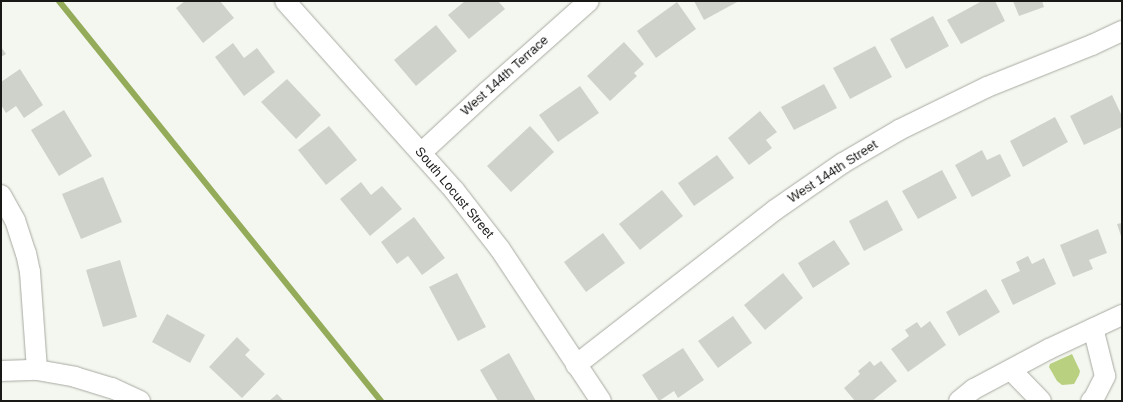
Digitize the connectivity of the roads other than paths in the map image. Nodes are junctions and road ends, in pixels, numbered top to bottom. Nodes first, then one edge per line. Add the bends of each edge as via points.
1 (285, 1) edge
2 (589, 1) edge
3 (1122, 31) edge
4 (422, 153) junction
5 (1, 195) edge
6 (1122, 315) edge
7 (1093, 328) junction
8 (576, 365) junction
9 (38, 370) junction
10 (1011, 370) junction
11 (1, 371) edge
12 (140, 401) edge
13 (601, 401) edge
14 (959, 401) edge
15 (1041, 401) edge
16 (1091, 401) edge

1 - 4 street, South Locust Street
2 - 4 street, West 144th Terrace
3 - 8 street, West 144th Street via 987,87 899,130 843,163 775,210
4 - 8 street, South Locust Street via 500,249
5 - 9 street via 15,220 26,253 30,272
6 - 7 street
7 - 10 street
7 - 16 street via 1105,376
8 - 13 street, South Locust Street
9 - 11 street
9 - 12 street via 112,388
10 - 14 street via 974,389
10 - 15 street

